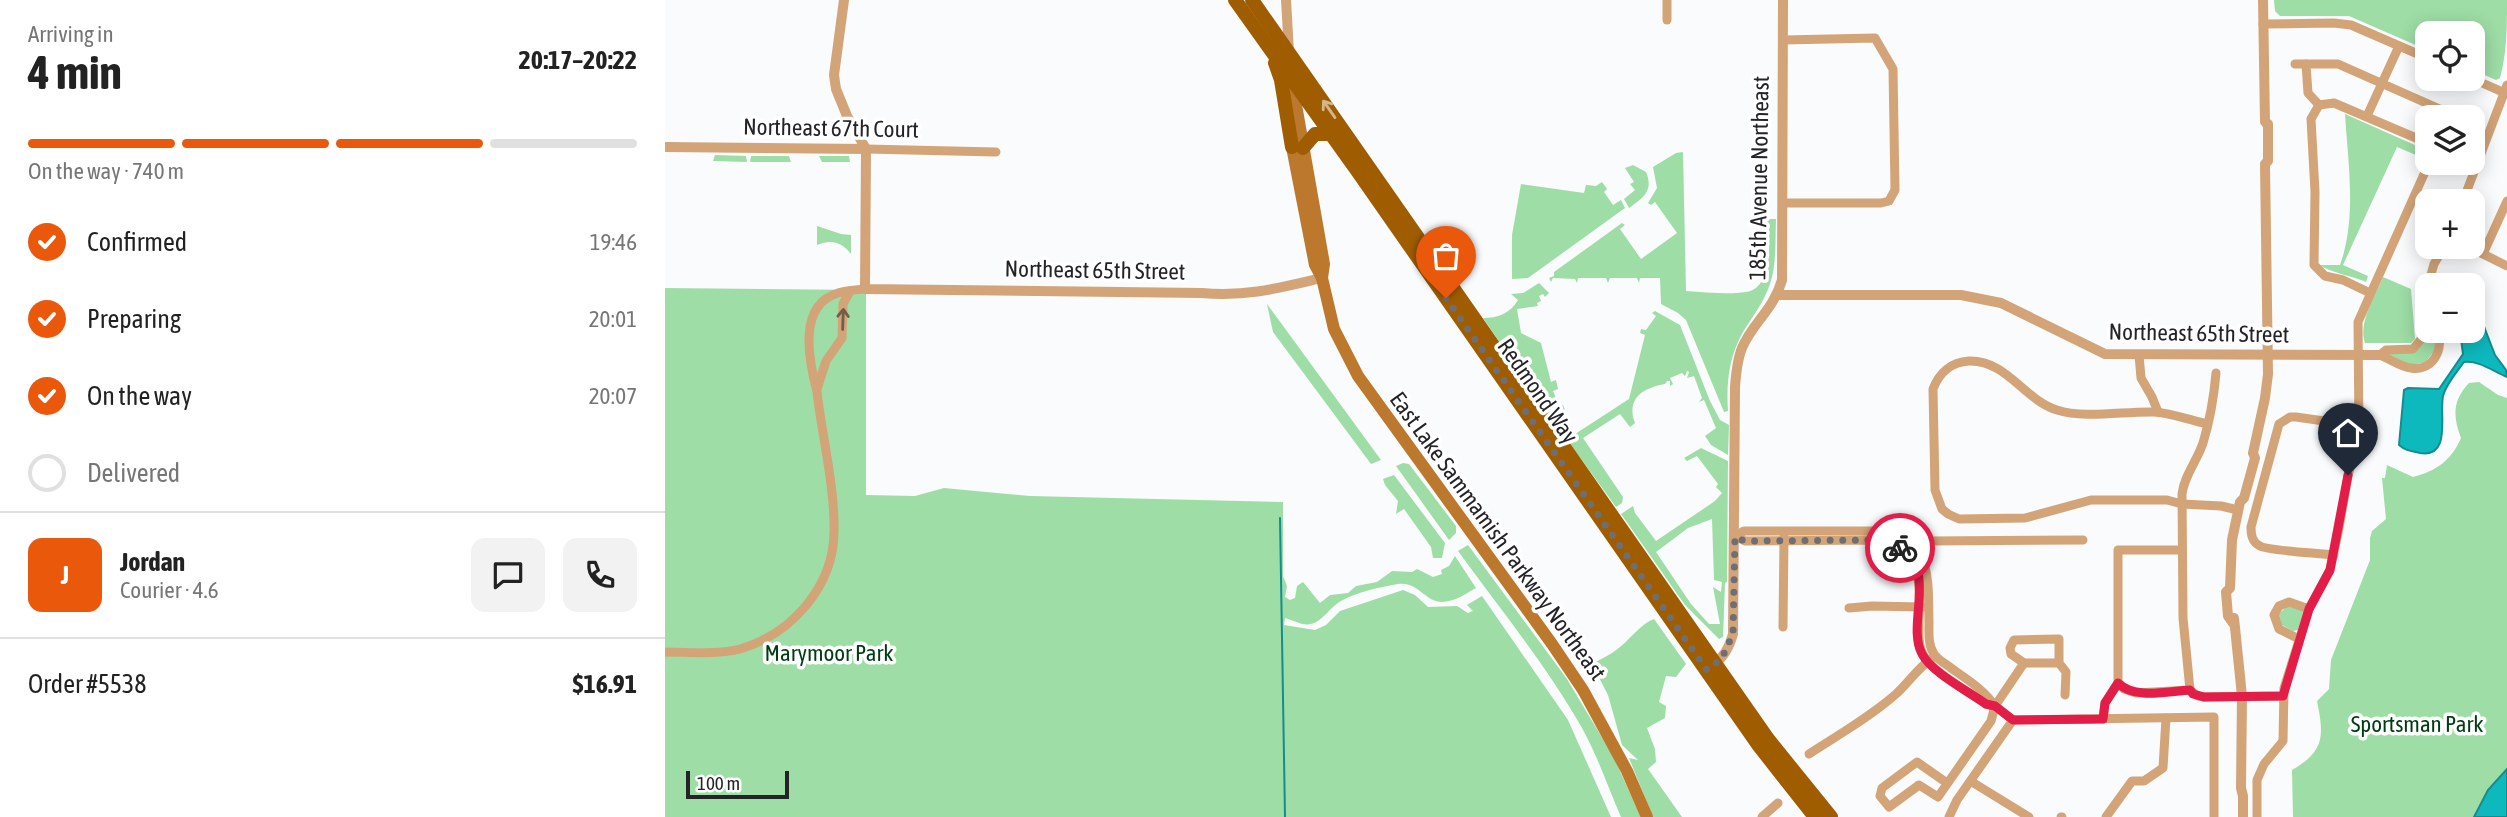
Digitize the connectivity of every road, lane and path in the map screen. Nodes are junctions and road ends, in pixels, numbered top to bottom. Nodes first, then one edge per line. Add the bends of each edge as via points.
1 (844, 0) edge
2 (1235, 0) edge
3 (1252, 0) edge
4 (1286, 0) edge
5 (1667, 0) edge
6 (1783, 0) edge
7 (2263, 0) edge
8 (1667, 20) dead end
9 (2263, 24) junction
10 (1783, 40) junction
11 (1267, 43) junction
12 (2399, 46) junction
13 (1289, 52) junction
14 (2415, 53) edge
15 (2295, 64) dead end
16 (2306, 64) junction
17 (1291, 76) junction
18 (2485, 83) edge
19 (2382, 84) junction
20 (2506, 90) edge
21 (2319, 105) junction
22 (2427, 105) edge
23 (2367, 116) junction
24 (1331, 134) junction
25 (2415, 138) edge
26 (665, 146) edge
27 (1298, 147) junction
28 (866, 149) junction
29 (996, 152) dead end
30 (2424, 175) edge
31 (1370, 189) junction
32 (2468, 189) edge
33 (2507, 201) edge
34 (1783, 203) junction
35 (1406, 223) junction
36 (2485, 250) edge
37 (2485, 255) edge
38 (2507, 266) edge
39 (1322, 278) junction
40 (865, 289) junction
41 (850, 291) junction
42 (2370, 293) junction
43 (1777, 295) junction
44 (2418, 343) edge
45 (2440, 343) edge
46 (810, 344) junction
47 (832, 351) junction
48 (2139, 355) junction
49 (2380, 355) junction
50 (2268, 356) junction
51 (2358, 356) junction
52 (2216, 373) dead end
53 (817, 391) junction
54 (2158, 412) junction
55 (2207, 424) junction
56 (2359, 426) junction
57 (2182, 504) junction
58 (2239, 506) junction
59 (1784, 536) junction
60 (1735, 537) junction
61 (2083, 540) dead end
62 (2181, 550) junction
63 (1914, 552) junction
64 (2334, 555) junction
65 (1924, 607) junction
66 (1849, 608) dead end
67 (2309, 609) junction
68 (1783, 627) dead end
69 (2299, 639) junction
70 (665, 652) edge
71 (1931, 658) junction
72 (2024, 663) junction
73 (2059, 663) junction
74 (1711, 666) junction
75 (2118, 683) junction
76 (2190, 690) junction
77 (2065, 695) dead end
78 (2242, 696) junction
79 (2283, 696) junction
80 (1995, 706) junction
81 (2166, 718) junction
82 (2103, 719) junction
83 (2013, 720) junction
84 (1809, 754) dead end
85 (1972, 782) junction
86 (1947, 783) junction
87 (2241, 788) junction
88 (1778, 803) dead end
89 (1647, 817) edge
90 (1762, 817) edge
91 (1815, 817) edge
92 (1831, 817) edge
93 (1948, 817) edge
94 (2029, 817) edge
95 (2106, 817) edge
96 (2214, 817) edge
97 (2236, 817) edge
98 (2243, 817) edge
99 (2257, 817) edge

1 - 28 street via 836,89
2 - 11 main road, Redmond Way
3 - 13 main road, Redmond Way
4 - 13 street
5 - 8 street
6 - 10 street, 185th Avenue Northeast
7 - 9 street
9 - 12 street via 2343,24
9 - 50 street
10 - 34 street, 185th Avenue Northeast
10 - 34 street via 1875,38 1893,69 1895,190 1889,201
11 - 17 main road, Redmond Way
11 - 27 main road
12 - 14 street
12 - 19 street
13 - 17 main road, East Lake Sammamish Parkway Northeast
35 -> 13 main road, Redmond Way
15 - 16 street
16 - 19 street via 2338,64
16 - 21 street via 2308,93
17 - 24 main road, Redmond Way
17 - 27 main road, East Lake Sammamish Parkway Northeast
18 - 20 street
19 - 22 street
19 - 23 street
20 - 32 street
21 - 23 street via 2334,103
21 - 42 street via 2311,119 2314,265 2325,276
23 - 25 street
24 - 27 main road via 1315,134
24 - 31 main road, Redmond Way
26 - 28 street, Northeast 67th Court
27 - 39 main road, East Lake Sammamish Parkway Northeast via 1324,264
28 - 29 street, Northeast 67th Court
28 - 40 street
30 - 42 street
31 - 35 main road
31 - 74 main road, Redmond Way
33 - 36 street
34 - 43 street, 185th Avenue Northeast via 1783,263
35 - 74 main road, Redmond Way
37 - 38 street
39 - 40 street, Northeast 65th Street via 1232,295
39 - 89 main road, East Lake Sammamish Parkway Northeast via 1334,329 1352,366 1583,690
40 - 41 street
41 - 46 street via 835,293 815,312
47 -> 41 street via 842,338 843,304
42 - 51 street via 2358,323
43 - 48 street, Northeast 65th Street via 1983,298 2096,351
43 - 60 street, 185th Avenue Northeast via 1742,347 1737,366
44 - 49 street via 2413,349 2386,350
45 - 49 street via 2439,352 2424,367 2411,368
46 - 47 street via 820,351
46 - 53 street
47 - 53 street
48 - 50 street, Northeast 65th Street
48 - 54 street via 2141,377
49 - 51 street, Northeast 65th Street
50 - 51 street, Northeast 65th Street
50 - 58 street via 2255,458
51 - 56 street
52 - 55 street
53 - 70 street via 834,530 828,568 815,595 783,629 760,642 716,652
54 - 55 street
54 - 57 street via 2067,413 2042,404 1994,366 1967,361 1947,368 1933,389 1935,490 1948,514 1959,519 2025,518 2091,500
55 - 57 street via 2183,486
56 - 64 street
56 - 64 street via 2296,417 2284,420 2277,429 2251,527 2254,541 2265,548
57 - 58 street
57 - 62 street
58 - 78 street via 2229,588
59 - 60 street via 1745,541
59 - 63 street via 1886,532 1907,540
59 - 68 street
60 - 74 street, 185th Avenue Northeast via 1733,634 1730,646
61 - 63 street via 1929,541
62 - 75 street via 2118,550
62 - 76 street
63 - 65 street via 1924,560 1928,574
64 - 67 street
65 - 66 street
65 - 71 street
67 - 69 street
67 - 69 street via 2289,602 2279,606 2274,615 2279,629
69 - 79 street
71 - 80 street via 1986,704
71 - 84 street via 1881,706
72 - 73 street
72 - 73 street via 2011,654 2014,640 2059,639
72 - 80 street
73 - 77 street via 2066,672
74 - 91 main road via 1759,746
74 - 92 main road
75 - 76 street via 2136,693
75 - 82 street via 2105,703
76 - 78 street via 2198,696
78 - 79 street
78 - 87 street
79 - 99 street via 2283,741 2261,768
80 - 83 street
80 - 86 street via 1991,721
81 - 82 street
81 - 95 street via 2163,768 2144,782 2132,781
81 - 96 street via 2214,717
82 - 83 street
83 - 85 street
85 - 93 street
85 - 94 street
86 - 86 street via 1938,797 1919,785 1889,807 1880,796 1882,788 1917,762
87 - 97 street via 2236,796
87 - 98 street
88 - 90 street

